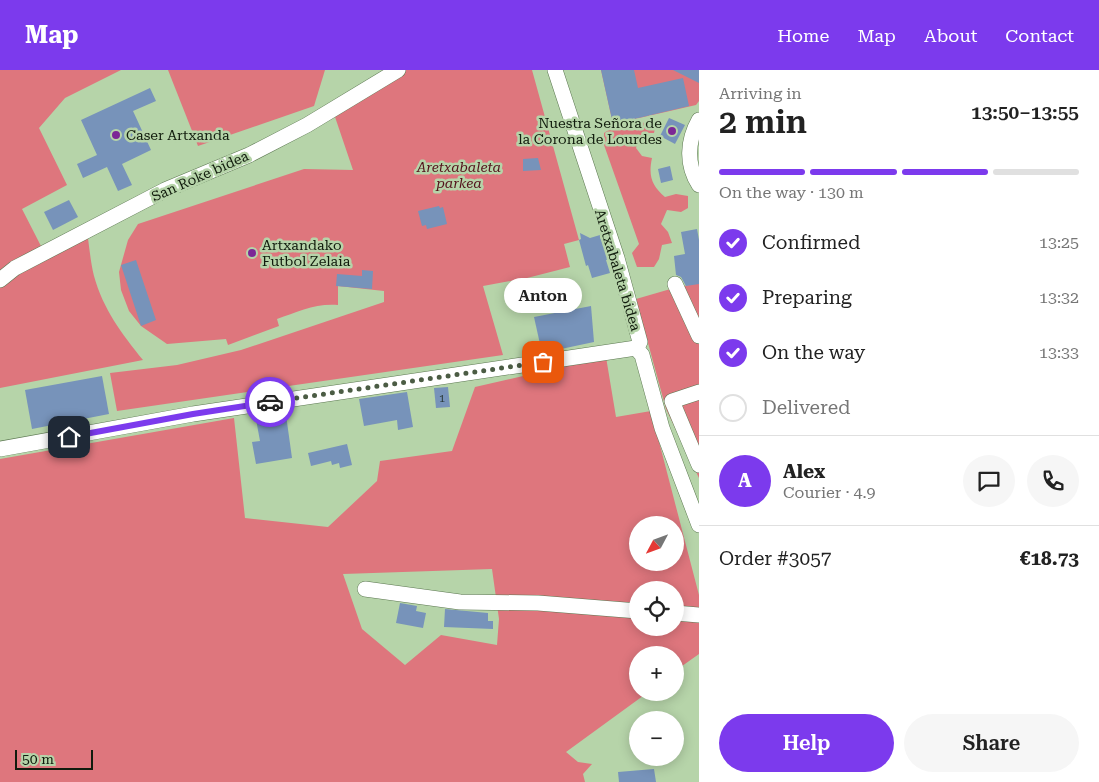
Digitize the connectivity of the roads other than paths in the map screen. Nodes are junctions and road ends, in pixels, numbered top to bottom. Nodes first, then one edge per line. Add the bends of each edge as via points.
1 (398, 70) edge
2 (555, 70) edge
3 (699, 120) edge
4 (699, 185) edge
5 (0, 280) edge
6 (675, 284) dead end
7 (699, 336) edge
8 (636, 348) junction
9 (699, 392) edge
10 (656, 405) junction
11 (0, 449) edge
12 (699, 465) edge
13 (699, 498) edge
14 (699, 525) edge
15 (364, 589) dead end
16 (629, 610) edge
17 (684, 614) edge
18 (699, 615) edge

1 - 5 street, San Roke bidea via 292,133 165,190 15,268
2 - 8 street, Aretxabaleta bidea via 617,258 640,342
3 - 4 street via 689,156
6 - 7 street
8 - 10 street, Aretxabaleta bidea via 642,355
8 - 11 street via 193,414
9 - 12 street via 672,401
10 - 13 street via 663,413
10 - 14 street, Aretxabaleta bidea
15 - 16 street via 460,602 538,603
17 - 18 street

